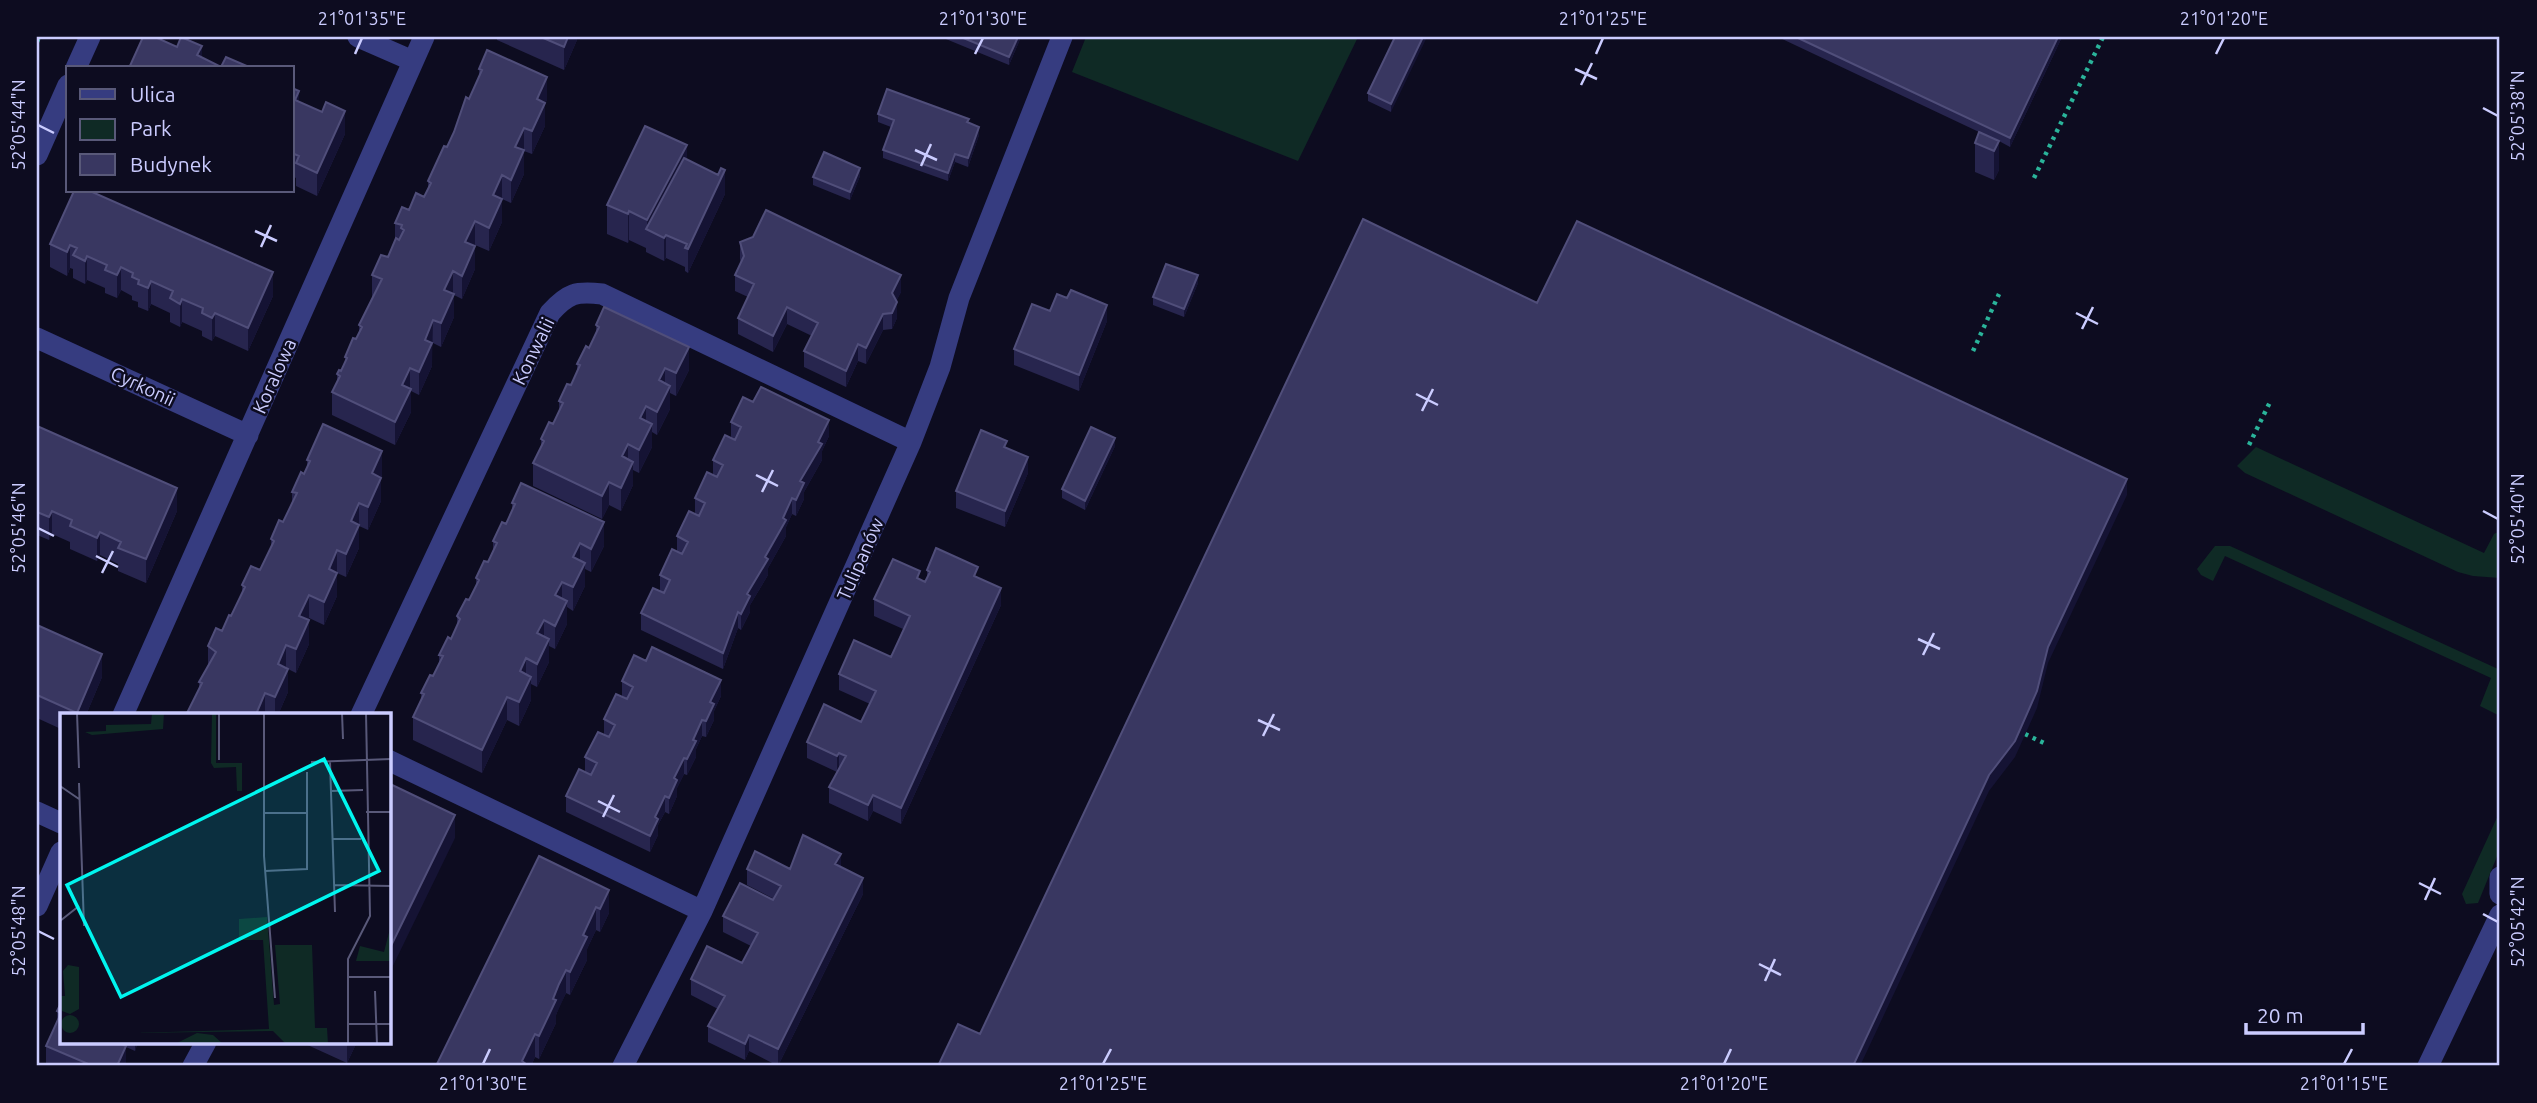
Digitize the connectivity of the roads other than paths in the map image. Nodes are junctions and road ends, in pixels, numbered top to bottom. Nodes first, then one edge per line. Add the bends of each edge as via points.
1 (90, 37) edge
2 (358, 37) edge
3 (424, 37) edge
4 (1062, 37) edge
5 (412, 61) junction
6 (77, 66) edge
7 (66, 90) edge
8 (37, 155) edge
9 (37, 338) edge
10 (248, 435) junction
11 (911, 442) junction
12 (124, 713) edge
13 (363, 713) edge
14 (390, 761) edge
15 (37, 812) edge
16 (60, 822) edge
17 (60, 854) edge
18 (2500, 877) edge
19 (2500, 894) edge
20 (37, 906) edge
21 (702, 911) junction
22 (2500, 915) edge
23 (205, 1044) edge
24 (193, 1066) edge
25 (623, 1066) edge
26 (2428, 1066) edge

1 - 6 street
2 - 5 street
3 - 5 street, Koralowa
4 - 11 street, Tulipanów via 959,298 940,367
5 - 10 street, Koralowa
7 - 8 street
9 - 10 street, Cyrkonii
10 - 12 street, Koralowa
11 - 13 street, Konwalii via 602,294 582,292 564,297 550,313
11 - 21 street, Tulipanów
14 - 21 street
15 - 16 street
17 - 20 street
18 - 19 street
21 - 25 street, Tulipanów
22 - 26 street
23 - 24 street

